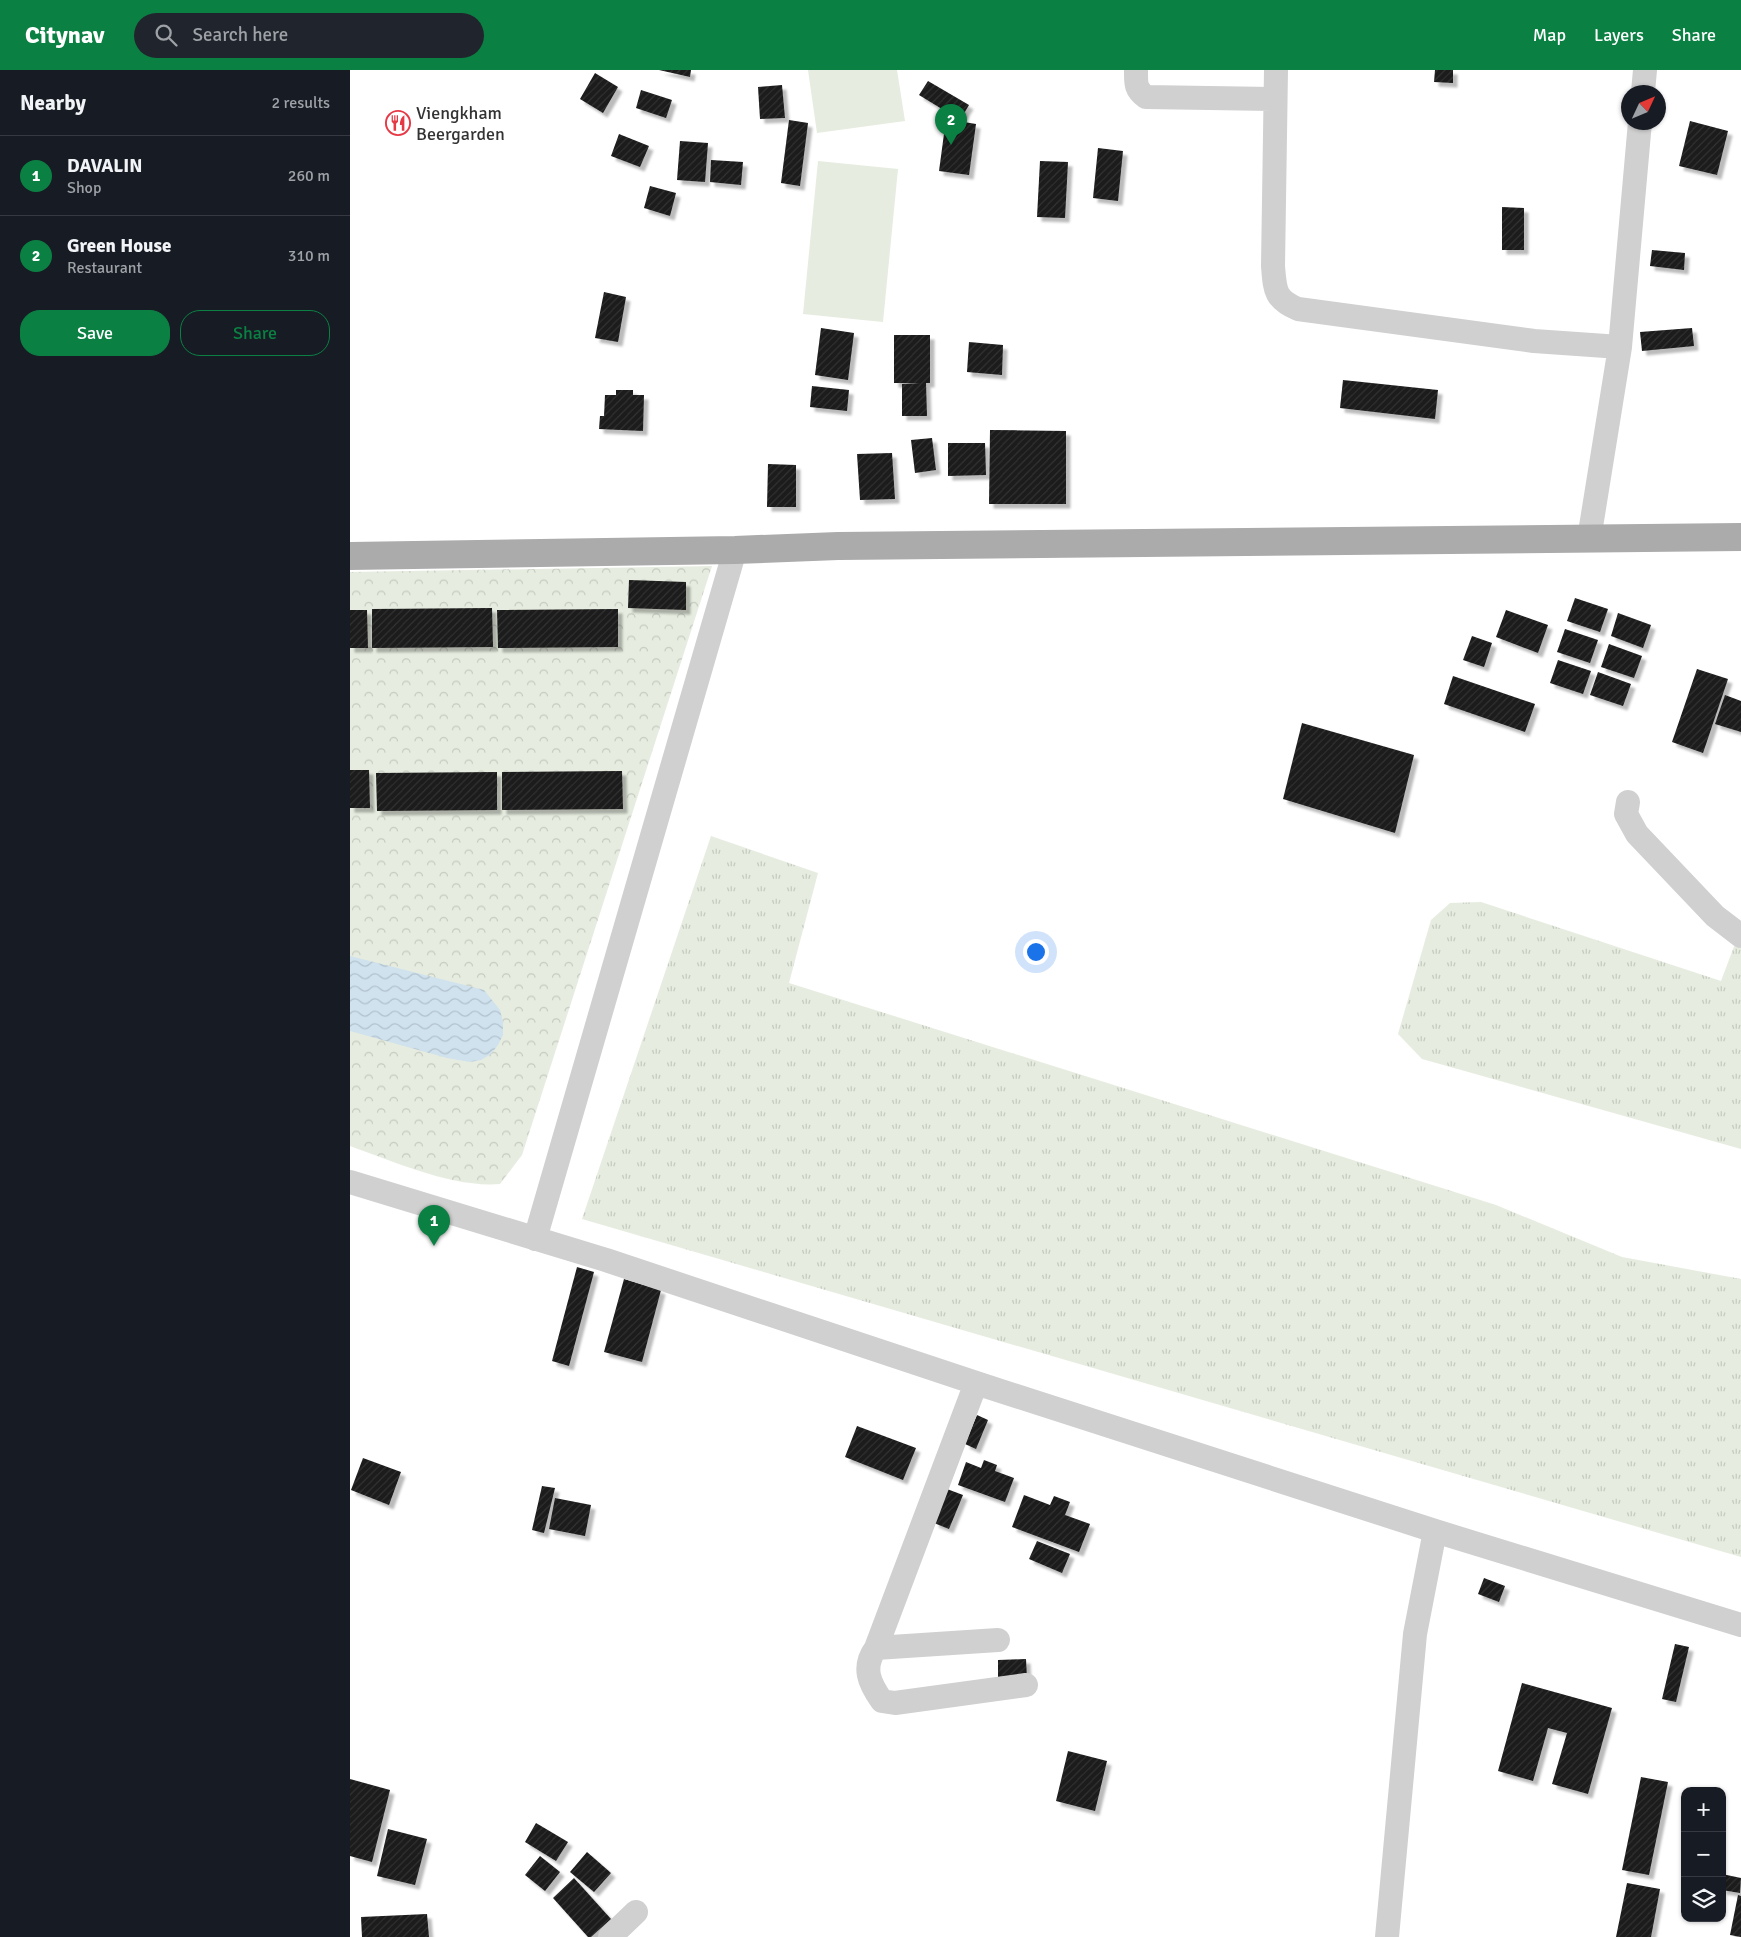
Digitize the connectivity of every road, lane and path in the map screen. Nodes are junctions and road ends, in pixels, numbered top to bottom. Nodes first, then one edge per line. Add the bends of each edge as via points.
1 (1136, 70) edge
2 (1276, 70) edge
3 (1645, 70) edge
4 (1644, 85) edge
5 (1276, 99) junction
6 (1639, 130) edge
7 (1620, 348) junction
8 (1741, 537) edge
9 (1589, 539) junction
10 (735, 550) junction
11 (350, 556) edge
12 (1628, 802) dead end
13 (1741, 936) edge
14 (350, 1182) edge
15 (535, 1239) junction
16 (976, 1383) junction
17 (1435, 1531) junction
18 (1741, 1625) edge
19 (998, 1640) dead end
20 (876, 1648) junction
21 (1026, 1685) dead end
22 (636, 1912) dead end
23 (610, 1937) edge
24 (1387, 1937) edge

1 - 5 street via 1136,84 1146,97
2 - 5 street
3 - 4 street
5 - 7 street via 1274,288 1288,304 1516,339
6 - 7 street
7 - 9 street
8 - 9 main road
9 - 10 main road
10 - 11 main road
10 - 15 street
12 - 13 street via 1626,814 1637,834 1716,916
14 - 15 street
15 - 16 street
16 - 17 street
16 - 20 street
17 - 18 street
17 - 24 street via 1415,1634
19 - 20 street
20 - 21 street via 868,1665 874,1690 882,1701 895,1703
22 - 23 street

